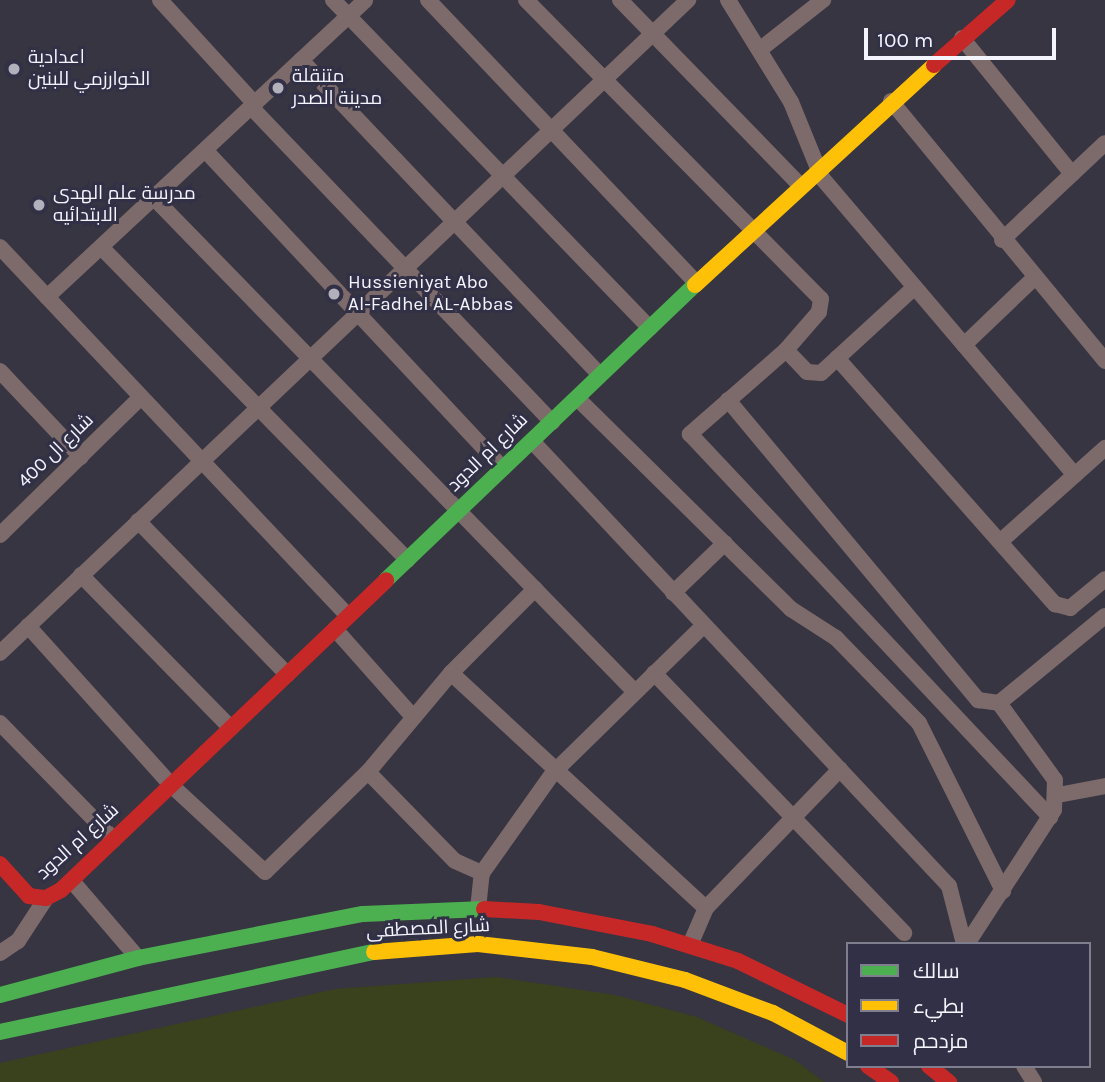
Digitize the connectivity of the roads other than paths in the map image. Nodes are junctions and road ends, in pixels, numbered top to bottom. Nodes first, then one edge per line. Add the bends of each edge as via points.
1 (160, 0) edge
2 (333, 0) edge
3 (365, 0) edge
4 (428, 0) edge
5 (526, 0) edge
6 (620, 0) edge
7 (688, 0) edge
8 (729, 0) edge
9 (823, 0) edge
10 (998, 3) edge
11 (348, 16) junction
12 (653, 34) junction
13 (962, 38) junction
14 (762, 48) junction
15 (301, 60) junction
16 (605, 79) junction
17 (891, 101) junction
18 (253, 105) junction
19 (551, 130) junction
20 (1105, 143) edge
21 (205, 150) junction
22 (817, 169) junction
23 (1072, 174) junction
24 (503, 176) junction
25 (800, 185) junction
26 (154, 198) junction
27 (454, 222) junction
28 (754, 228) junction
29 (1002, 240) junction
30 (0, 247) edge
31 (101, 247) junction
32 (405, 268) junction
33 (1034, 278) junction
34 (697, 283) junction
35 (915, 287) junction
36 (47, 297) junction
37 (358, 313) junction
38 (650, 328) junction
39 (964, 345) junction
40 (786, 350) junction
41 (310, 358) junction
42 (837, 358) junction
43 (1105, 361) edge
44 (600, 375) junction
45 (3, 381) edge
46 (141, 397) junction
47 (577, 398) junction
48 (728, 400) junction
49 (258, 408) junction
50 (552, 422) junction
51 (532, 441) junction
52 (1105, 448) edge
53 (82, 457) junction
54 (202, 461) junction
55 (503, 468) junction
56 (1075, 475) junction
57 (459, 511) junction
58 (138, 521) junction
59 (0, 535) edge
60 (1001, 541) junction
61 (725, 543) junction
62 (407, 560) junction
63 (81, 575) junction
64 (1105, 579) edge
65 (535, 590) junction
66 (673, 593) junction
67 (348, 616) junction
68 (1105, 616) edge
69 (28, 626) junction
70 (703, 626) junction
71 (335, 629) junction
72 (0, 653) edge
73 (452, 673) junction
74 (654, 673) junction
75 (287, 674) junction
76 (635, 692) junction
77 (999, 704) junction
78 (413, 717) junction
79 (0, 723) edge
80 (232, 728) junction
81 (840, 769) junction
82 (368, 772) junction
83 (554, 773) junction
84 (171, 785) junction
85 (1105, 786) edge
86 (1058, 795) junction
87 (1050, 817) junction
88 (793, 818) junction
89 (114, 841) junction
90 (0, 864) edge
91 (482, 873) junction
92 (72, 881) junction
93 (1003, 891) junction
94 (46, 898) junction
95 (706, 908) junction
96 (478, 909) junction
97 (904, 933) dead end
98 (965, 942) edge
99 (967, 942) edge
100 (690, 945) junction
101 (0, 953) edge
102 (138, 958) junction
103 (0, 995) edge
104 (846, 1014) edge
105 (0, 1032) edge
106 (846, 1052) edge
107 (871, 1068) edge
108 (932, 1068) edge
109 (891, 1082) edge
110 (949, 1082) edge

1 - 18 street
2 - 11 street
3 - 11 street
4 - 19 street
5 - 16 street
6 - 12 street
7 - 12 street
8 - 14 street
9 - 14 street
10 - 13 main road, شارع ام الدود
11 - 15 street
11 - 24 street
12 - 16 street
12 - 25 street
13 - 17 main road, شارع ام الدود
13 - 23 street
14 - 22 street via 806,133
15 - 18 street
15 - 27 street
16 - 19 street
16 - 28 street
17 - 22 main road, شارع ام الدود
17 - 29 street
18 - 21 street
18 - 32 street
19 - 24 street
19 - 34 street
20 - 23 street
21 - 26 street
21 - 37 street
22 - 25 main road, شارع ام الدود
22 - 35 street
23 - 29 street
24 - 27 street
24 - 38 street
25 - 28 main road, شارع ام الدود
26 - 31 street
26 - 41 street
27 - 32 street
27 - 44 street
28 - 34 main road, شارع ام الدود
28 - 40 street via 821,299 819,312
29 - 33 street
30 - 36 street
31 - 36 street
31 - 49 street
32 - 37 street
32 - 50 street
33 - 39 street
33 - 43 street
34 - 38 main road, شارع ام الدود
35 - 39 street
35 - 42 street
36 - 46 street
37 - 41 street
37 - 55 street
38 - 44 main road, شارع ام الدود
39 - 56 street
40 - 42 street via 810,374 821,373
40 - 48 street
41 - 49 street
41 - 57 street
42 - 60 street
44 - 47 main road, شارع ام الدود
45 - 53 street
46 - 53 street, شارع ال 400
46 - 54 street
47 - 50 main road, شارع ام الدود
47 - 61 street
48 - 77 street via 978,700
48 - 87 street via 690,434
49 - 54 street
49 - 62 street
50 - 51 main road, شارع ام الدود
51 - 55 main road, شارع ام الدود
51 - 66 street
52 - 56 street
53 - 59 street, شارع ال 400
54 - 58 street
54 - 67 street
55 - 57 main road, شارع ام الدود
56 - 60 street
57 - 62 main road, شارع ام الدود
57 - 65 street
58 - 63 street
58 - 75 street
60 - 64 street via 1059,607 1070,608
61 - 66 street
61 - 93 street via 790,609 836,638 919,723
62 - 67 main road, شارع ام الدود
63 - 69 street
63 - 80 street
65 - 73 street
65 - 76 street
66 - 70 street
67 - 71 main road, شارع ام الدود
68 - 77 street
69 - 72 street
69 - 84 street
70 - 74 street
70 - 81 street
71 - 75 main road, شارع ام الدود
71 - 78 street
73 - 78 street
73 - 83 street
74 - 76 street
74 - 88 street
75 - 80 main road, شارع ام الدود
76 - 83 street
77 - 86 street via 1052,773
78 - 82 street
79 - 89 street
80 - 84 main road, شارع ام الدود
81 - 88 street
81 - 98 street via 949,886
82 - 84 street via 268,871
82 - 91 street via 455,861
83 - 91 street
83 - 95 street via 585,793
84 - 89 main road, شارع ام الدود
85 - 86 street
86 - 87 street
87 - 93 street
88 - 95 street
88 - 97 street
89 - 92 main road, شارع ام الدود
90 - 94 main road, شارع ام الدود via 25,893
91 - 96 street
92 - 94 main road, شارع ام الدود
92 - 102 street
93 - 99 street
94 - 101 street via 18,941
95 - 100 street
96 - 100 main road, شارع المصطفى via 595,921
96 - 102 main road, شارع المصطفى via 363,914
100 - 104 main road, شارع المصطفى via 788,983
102 - 103 main road, شارع المصطفى
105 - 106 main road, شارع المصطفى via 288,966 369,952 478,944 592,957 685,980 773,1013
107 - 109 main road
108 - 110 main road

